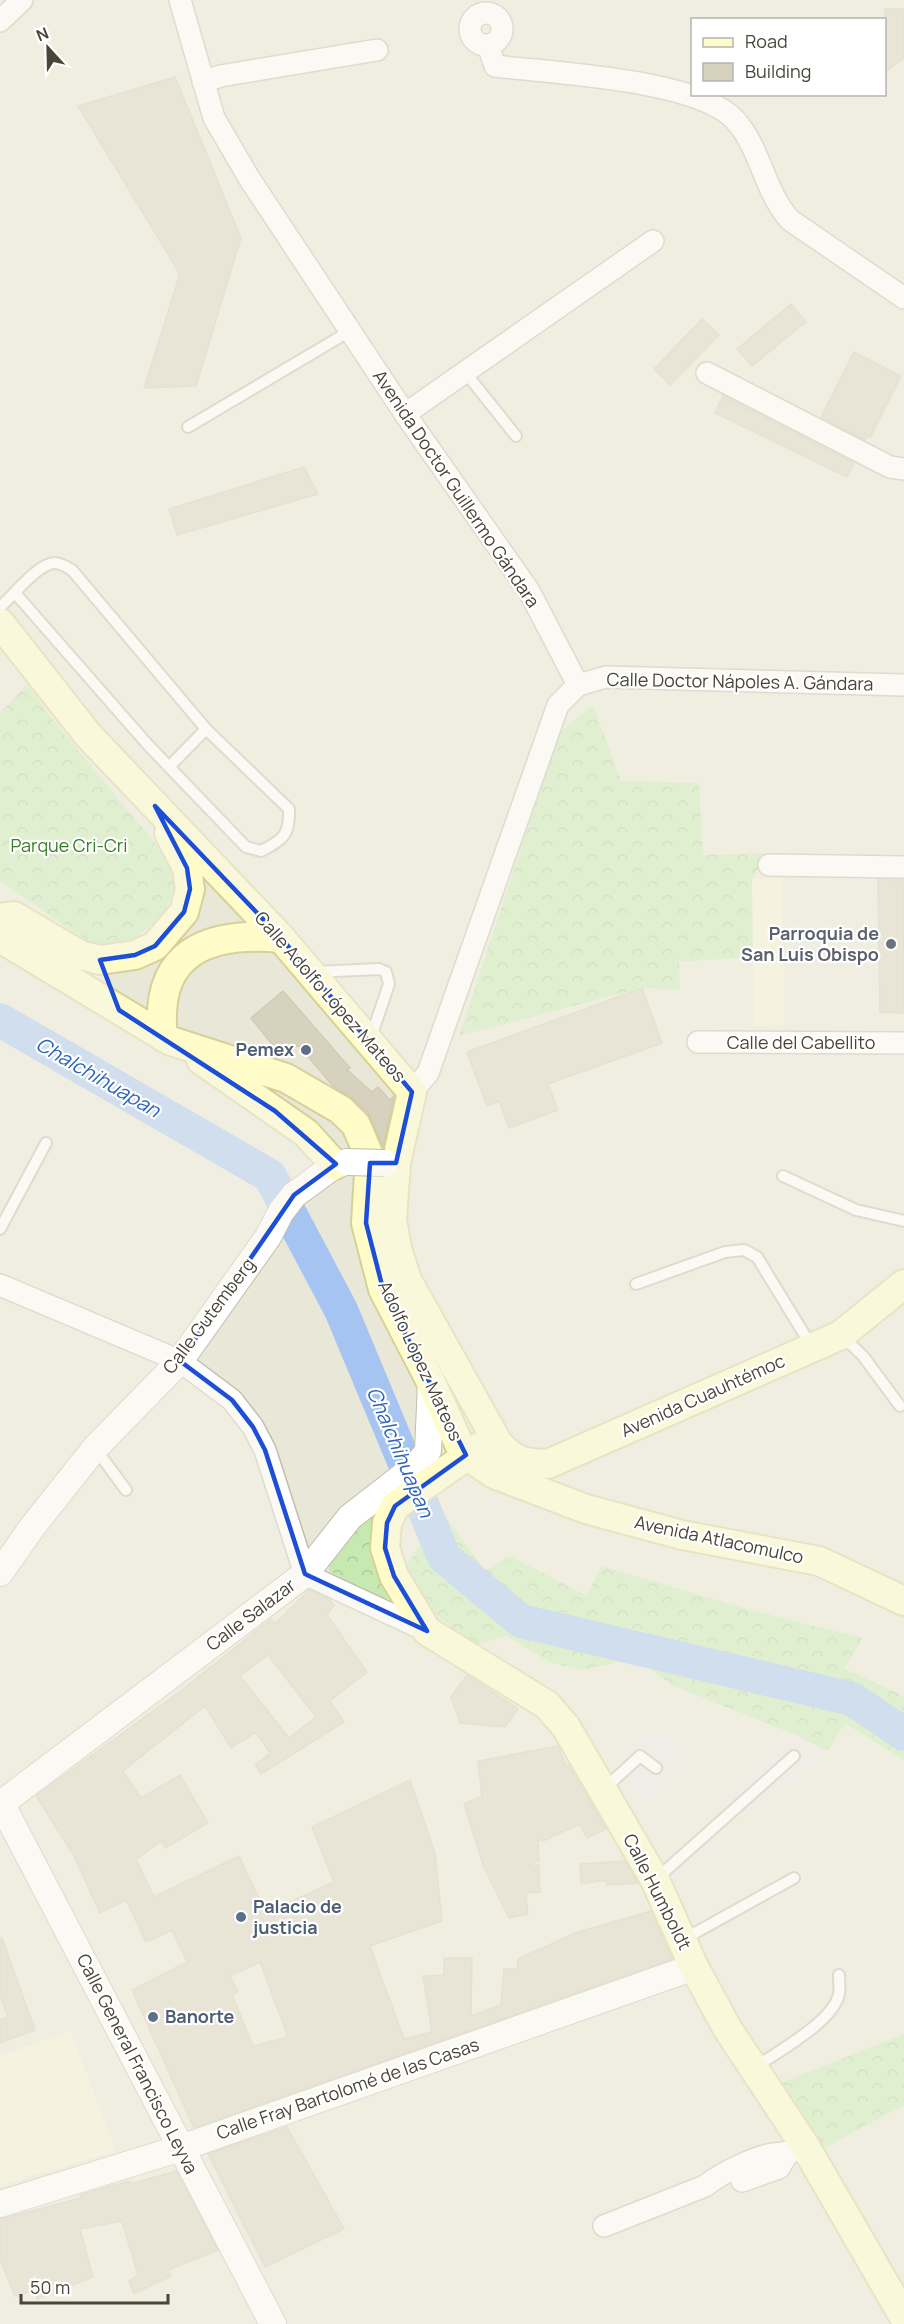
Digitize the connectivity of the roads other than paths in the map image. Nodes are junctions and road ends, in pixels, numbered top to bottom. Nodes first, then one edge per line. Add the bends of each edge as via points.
1 (22, 0) edge
2 (180, 0) edge
3 (483, 6) edge
4 (0, 21) edge
5 (377, 50) dead end
6 (203, 82) junction
7 (653, 241) dead end
8 (904, 298) edge
9 (350, 331) junction
10 (465, 372) junction
11 (707, 373) dead end
12 (405, 414) junction
13 (188, 427) dead end
14 (516, 436) dead end
15 (904, 469) edge
16 (15, 593) junction
17 (0, 607) edge
18 (0, 622) edge
19 (578, 685) junction
20 (904, 685) edge
21 (206, 729) junction
22 (170, 766) junction
23 (155, 806) junction
24 (768, 866) dead end
25 (904, 867) edge
26 (0, 918) edge
27 (0, 938) edge
28 (281, 938) junction
29 (100, 960) junction
30 (311, 972) junction
31 (119, 1010) junction
32 (167, 1039) junction
33 (369, 1040) junction
34 (698, 1042) dead end
35 (904, 1043) edge
36 (412, 1092) junction
37 (46, 1143) dead end
38 (390, 1163) junction
39 (335, 1167) junction
40 (783, 1176) dead end
41 (904, 1221) edge
42 (0, 1229) edge
43 (636, 1284) dead end
44 (904, 1284) edge
45 (0, 1285) edge
46 (841, 1335) junction
47 (812, 1347) junction
48 (180, 1360) junction
49 (431, 1382) junction
50 (900, 1406) dead end
51 (495, 1438) junction
52 (95, 1448) junction
53 (460, 1459) junction
54 (126, 1490) dead end
55 (390, 1498) junction
56 (0, 1573) edge
57 (305, 1574) junction
58 (904, 1601) edge
59 (427, 1631) junction
60 (794, 1756) dead end
61 (656, 1768) dead end
62 (601, 1792) junction
63 (1, 1802) edge
64 (794, 1878) dead end
65 (655, 1880) junction
66 (682, 1940) junction
67 (694, 1967) junction
68 (839, 1975) dead end
69 (754, 2068) junction
70 (181, 2148) junction
71 (796, 2150) junction
72 (0, 2204) edge
73 (604, 2226) dead end
74 (904, 2317) edge
75 (273, 2324) edge

1 - 4 street
2 - 6 street, Avenida Doctor Guillermo Gándara
3 - 8 street via 470,26 471,36 488,45 495,66 660,87 703,100 734,118 747,136 778,207 790,220
5 - 6 street
6 - 9 street, Avenida Doctor Guillermo Gándara via 214,118 249,178
7 - 10 street
9 - 12 street, Avenida Doctor Guillermo Gándara
9 - 13 lane
10 - 12 street
10 - 14 lane
11 - 15 street via 890,467
12 - 19 street, Avenida Doctor Guillermo Gándara via 529,591
16 - 17 lane
16 - 21 lane via 44,565 57,562 72,570
16 - 22 lane
18 - 23 main road, Calle Adolfo López Mateos via 88,735
19 - 20 street, Calle Doctor Nápoles A. Gándara via 606,677
19 - 36 street via 558,705 428,1073
21 - 22 lane
21 - 22 lane via 289,809 290,824 282,841 261,851 246,847
23 - 28 main road, Calle Adolfo López Mateos
23 - 29 main road via 188,868 190,889 184,912 155,946 135,955
24 - 25 street
26 - 29 main road via 15,916 80,955
27 - 31 main road
28 - 30 main road, Calle Adolfo López Mateos
28 - 32 main road via 230,936 192,951 166,986 160,1010
29 - 31 main road
30 - 33 main road, Calle Adolfo López Mateos
30 - 33 lane via 386,972 389,984
31 - 32 main road
32 - 39 main road via 306,1133
32 - 49 main road, Adolfo López Mateos via 286,1078 341,1110 356,1125 370,1158 366,1223 372,1254 383,1289
33 - 36 main road, Calle Adolfo López Mateos
34 - 35 street, Calle del Cabellito
36 - 38 main road, Calle Adolfo López Mateos
37 - 42 lane
38 - 39 street, bridge
38 - 51 main road, Calle Adolfo López Mateos via 392,1220 407,1280
39 - 48 street, Calle Gutemberg via 294,1194
40 - 41 lane via 856,1209
43 - 47 lane via 725,1252 744,1250 758,1257
44 - 46 main road, Avenida Cuauhtémoc
45 - 48 street
46 - 47 main road, Avenida Cuauhtémoc
46 - 50 lane via 863,1356
47 - 51 main road, Avenida Cuauhtémoc via 549,1464 522,1463
48 - 52 street, Calle Gutemberg
48 - 57 street via 232,1400 253,1427 265,1450
49 - 53 main road, Adolfo López Mateos
49 - 55 street, Calle Salazar via 431,1433 424,1458
51 - 53 main road
52 - 54 lane
52 - 56 street, Calle Gutemberg
53 - 55 main road
53 - 58 main road, Avenida Atlacomulco via 586,1509 682,1535 819,1561
55 - 57 street, Calle Salazar via 350,1517
55 - 59 main road via 385,1548 394,1576
57 - 59 street, Calle Humboldt
57 - 63 street, Calle Salazar
59 - 62 main road, Calle Humboldt via 547,1705 566,1727
60 - 65 lane
61 - 62 lane via 640,1756
62 - 65 main road, Calle Humboldt
63 - 70 street, Calle General Francisco Leyva
64 - 66 lane
65 - 66 main road, Calle Humboldt
66 - 67 main road, Calle Humboldt
67 - 69 main road, Calle Humboldt
67 - 70 street, Calle Fray Bartolomé de las Casas
68 - 69 lane via 839,1995 829,2013
69 - 71 main road, Calle Humboldt
70 - 72 street, Calle Fray Bartolomé de las Casas
70 - 75 street, Calle General Francisco Leyva
71 - 73 street via 779,2168 720,2190 705,2186
71 - 74 main road, Calle Humboldt

